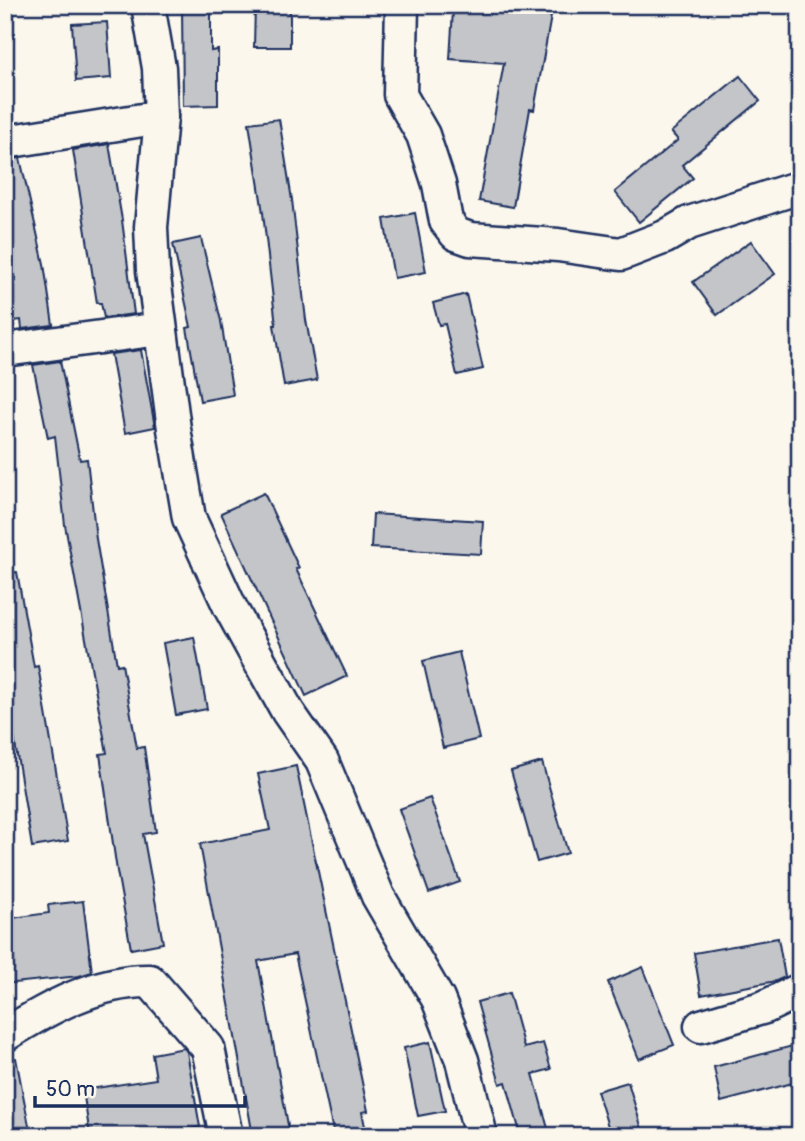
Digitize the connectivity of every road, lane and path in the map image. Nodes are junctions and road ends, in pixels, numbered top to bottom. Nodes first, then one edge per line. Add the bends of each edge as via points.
1 (148, 5) edge
2 (402, 5) edge
3 (161, 117) junction
4 (5, 142) edge
5 (800, 187) edge
6 (160, 329) junction
7 (5, 350) edge
8 (800, 990) edge
9 (701, 1026) dead end
10 (5, 1035) edge
11 (226, 1136) edge
12 (481, 1136) edge

1 - 3 street via 159,68
2 - 5 street via 400,96 423,135 446,221 456,233 470,239 621,254 689,223
3 - 4 street
3 - 6 street via 151,227
6 - 7 street
6 - 12 street via 189,518 259,660 322,761 378,896 438,999 462,1060
8 - 9 street via 765,1007
10 - 11 street via 50,1007 128,980 150,981 208,1048

